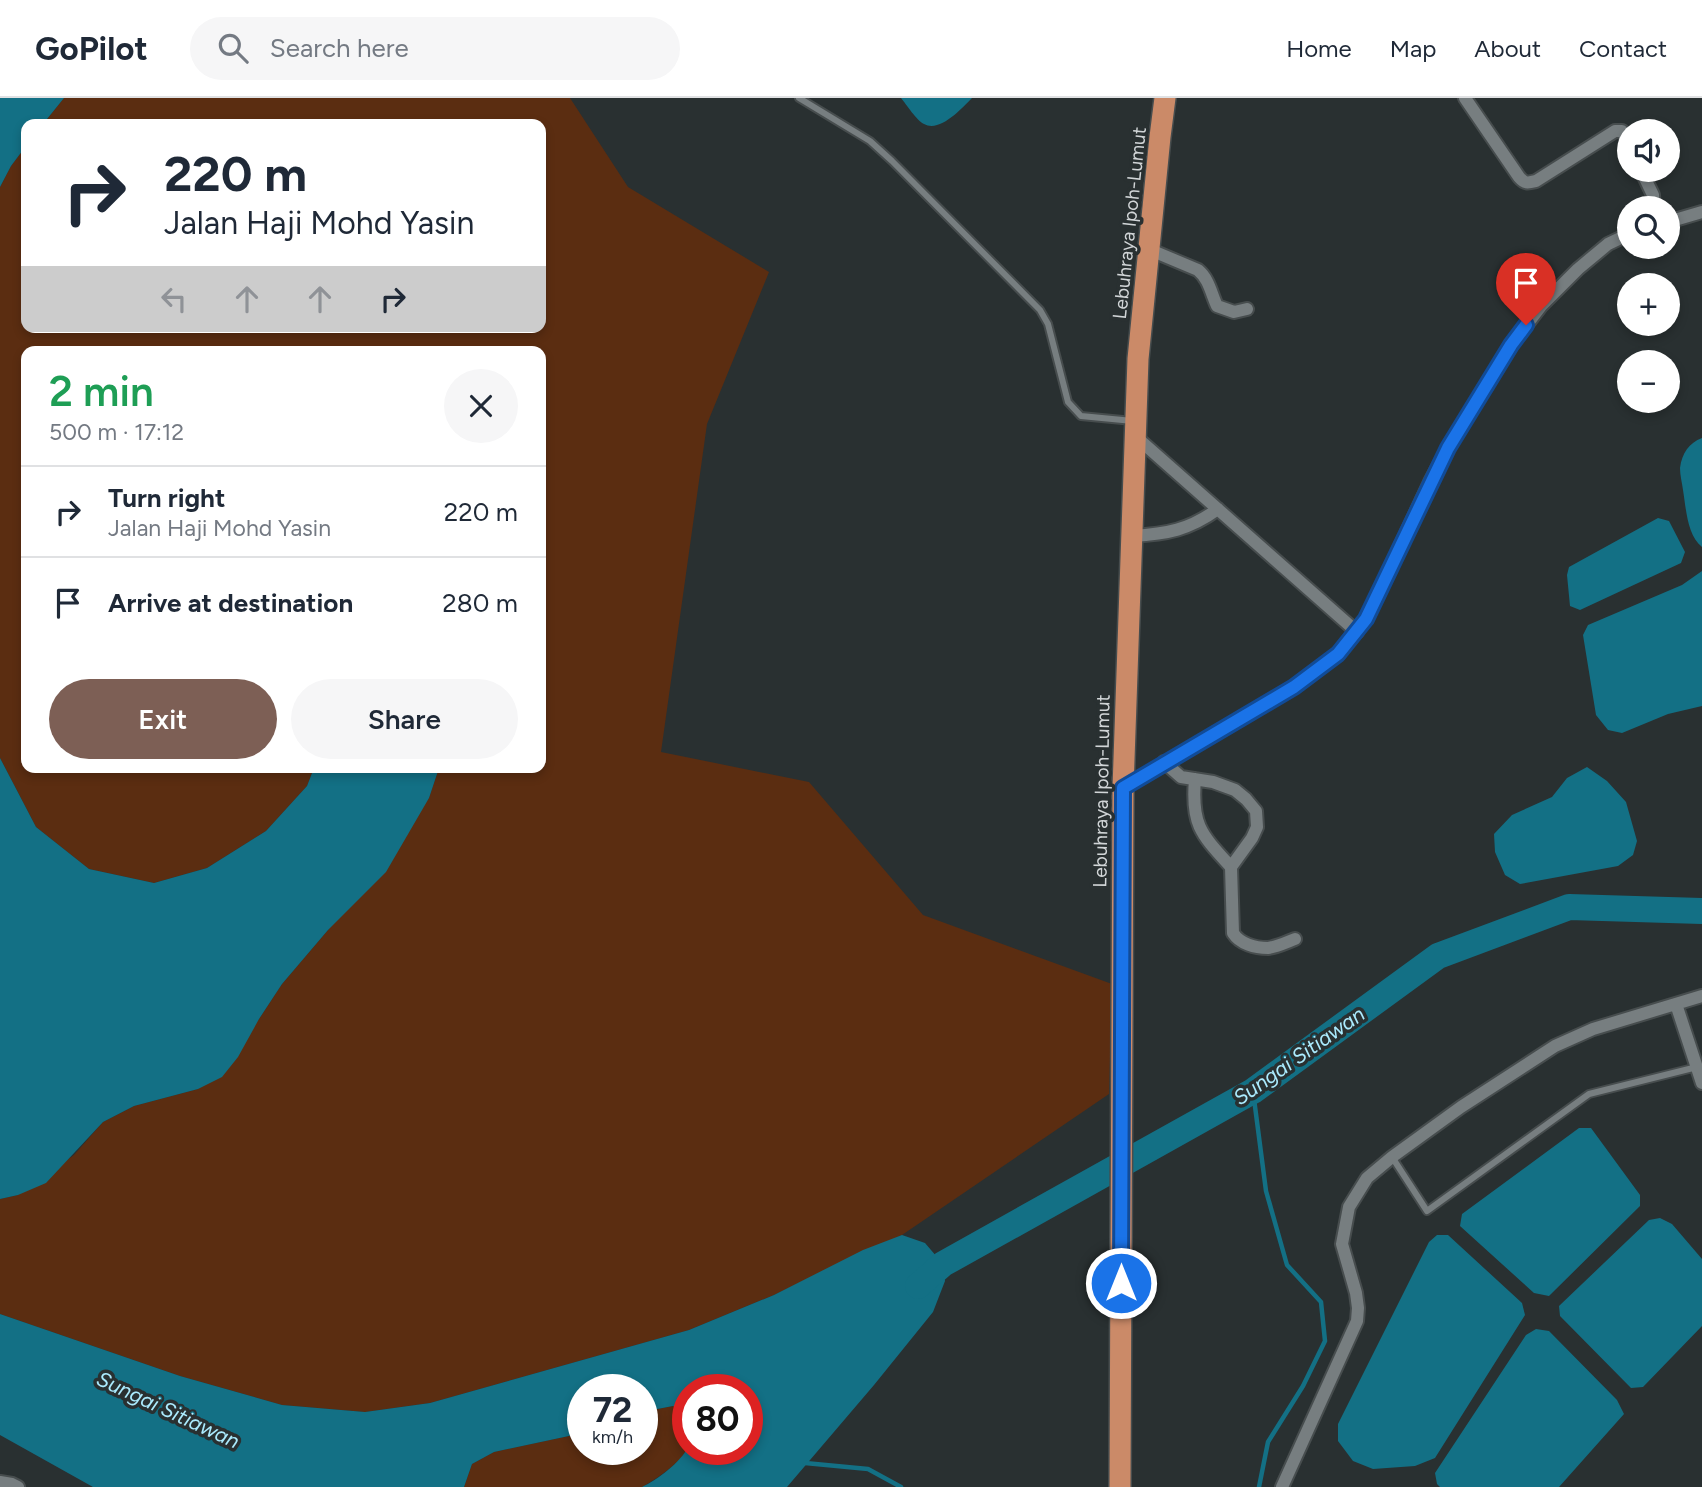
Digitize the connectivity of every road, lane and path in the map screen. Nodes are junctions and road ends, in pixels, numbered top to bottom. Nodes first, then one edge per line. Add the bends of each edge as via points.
1 (799, 98) edge
2 (1165, 98) edge
3 (1465, 98) edge
4 (1617, 131) edge
5 (1702, 212) edge
6 (1680, 218) edge
7 (1617, 240) edge
8 (1148, 249) junction
9 (1247, 309) dead end
10 (1135, 428) junction
11 (1218, 509) junction
12 (1132, 536) junction
13 (1357, 632) junction
14 (1164, 762) junction
15 (1195, 779) junction
16 (1123, 788) junction
17 (1231, 867) junction
18 (1295, 939) dead end
19 (1702, 996) edge
20 (1672, 1005) junction
21 (1697, 1067) junction
22 (1702, 1083) edge
23 (1392, 1157) junction
24 (0, 1482) edge
25 (18, 1487) edge
26 (1120, 1487) edge
27 (1282, 1487) edge

1 - 10 lane via 870,141 892,160 1040,310 1074,410 1081,416
2 - 8 highway, Lebuhraya Ipoh-Lumut
3 - 4 street via 1527,184
5 - 6 street
7 - 13 street via 1578,269 1511,345 1448,448
8 - 9 street via 1198,270 1207,279 1217,306 1234,312
8 - 10 highway, Lebuhraya Ipoh-Lumut
10 - 11 street
10 - 12 highway, Lebuhraya Ipoh-Lumut
11 - 12 street via 1200,522 1175,530
11 - 13 street
12 - 16 highway, Lebuhraya Ipoh-Lumut
13 - 14 street via 1338,654 1294,687
14 - 15 street via 1181,777
14 - 16 street
15 - 17 street via 1197,824
15 - 17 street via 1235,790 1256,811 1257,827
16 - 26 highway, Lebuhraya Ipoh-Lumut
17 - 18 street via 1236,938 1269,948
19 - 20 street
20 - 21 street
20 - 23 street via 1555,1046
21 - 22 street
21 - 23 lane via 1589,1094 1427,1211
23 - 27 street via 1367,1178 1349,1207 1342,1244 1356,1293 1357,1321
24 - 25 street

